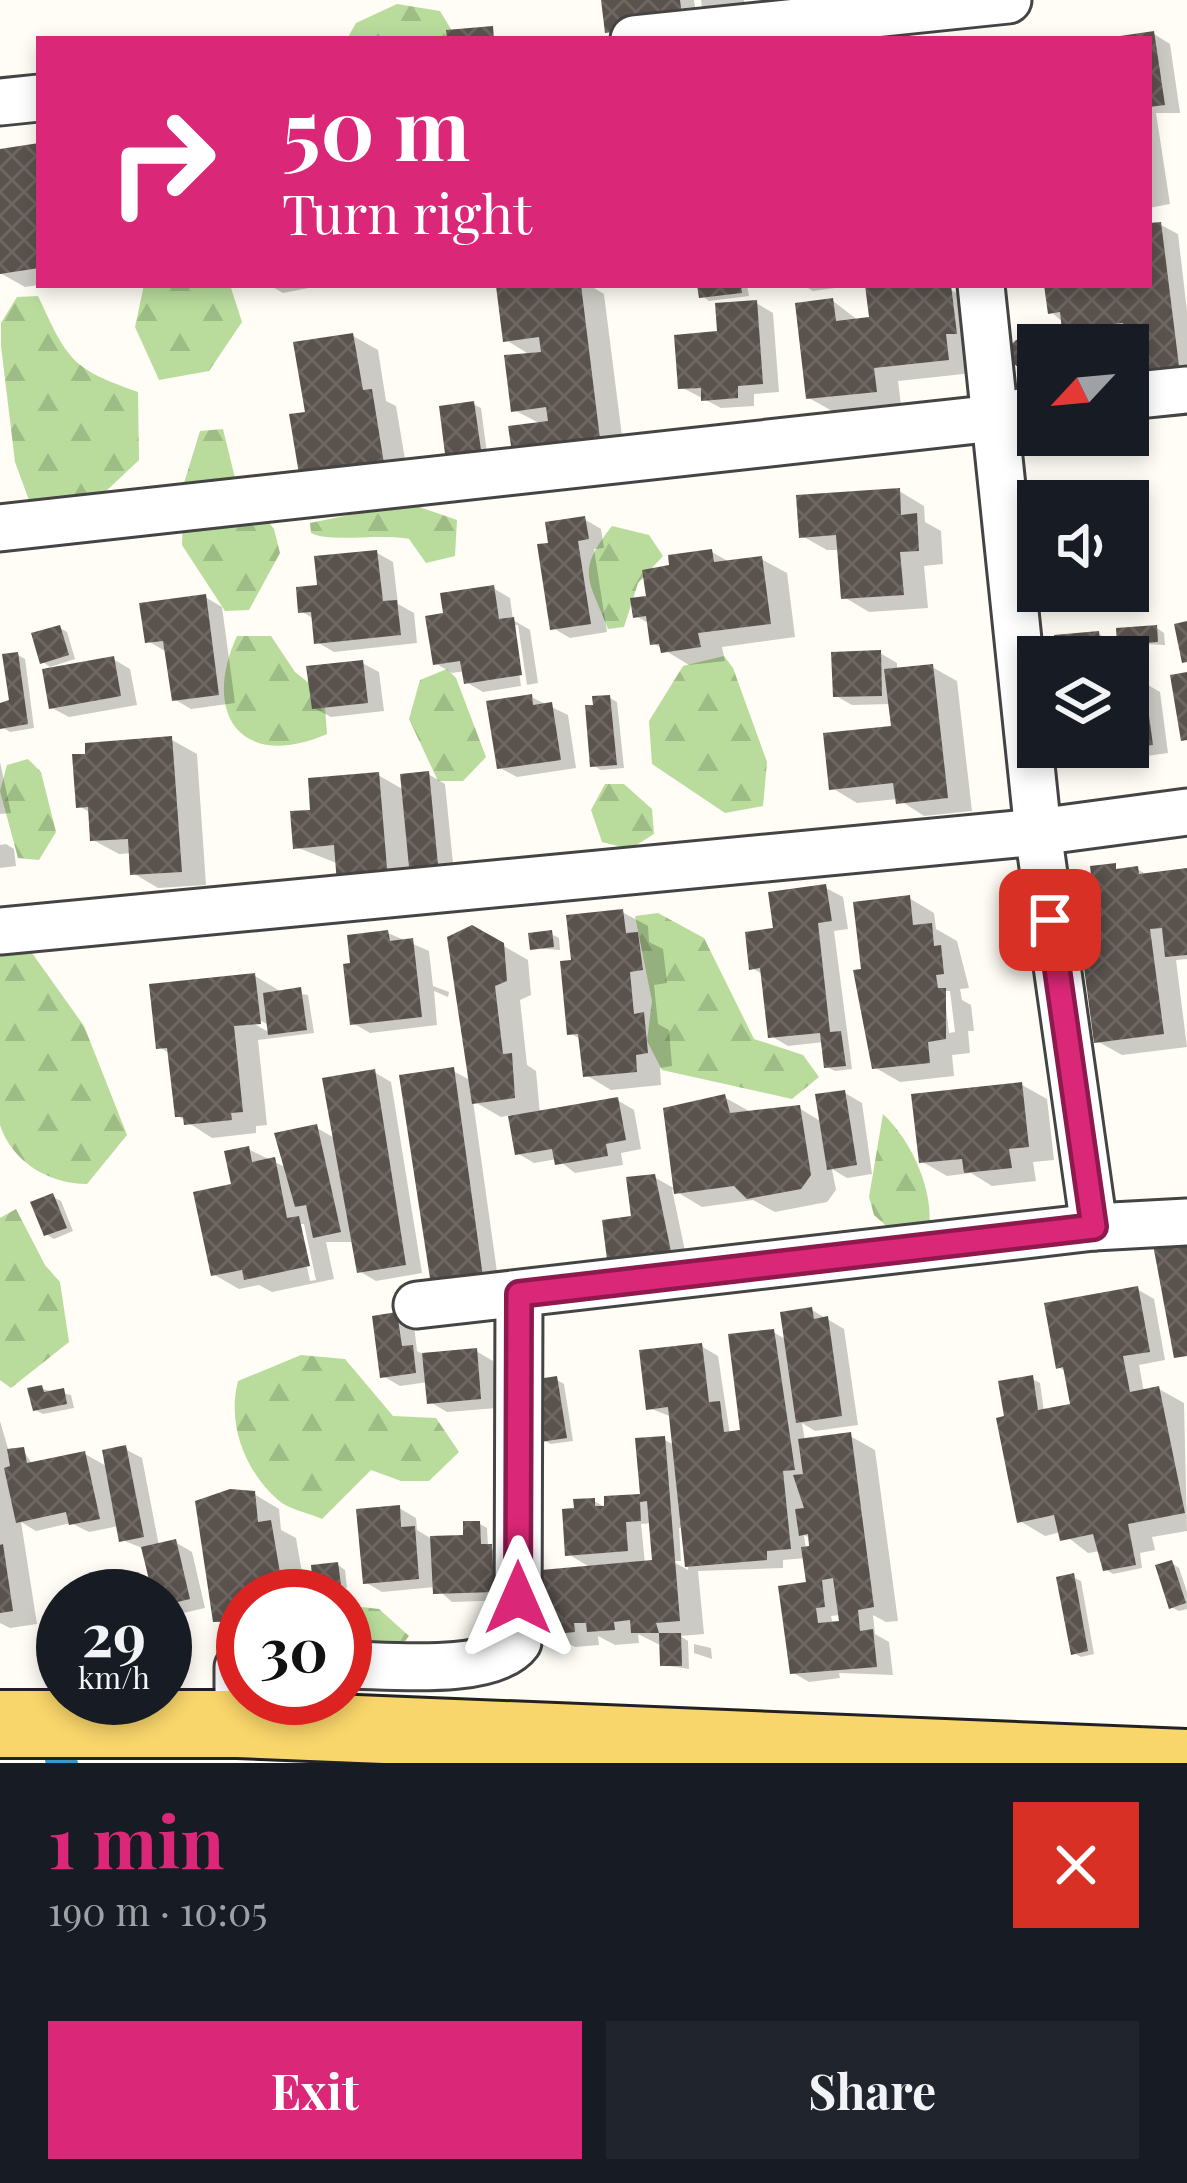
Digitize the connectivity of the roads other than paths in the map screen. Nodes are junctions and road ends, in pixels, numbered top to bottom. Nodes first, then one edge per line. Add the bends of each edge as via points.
1 (1008, 0) edge
2 (943, 16) edge
3 (674, 36) edge
4 (36, 98) edge
5 (0, 102) edge
6 (982, 288) edge
7 (1187, 389) edge
8 (1149, 394) edge
9 (1017, 413) edge
10 (1019, 456) edge
11 (0, 528) edge
12 (1187, 812) edge
13 (1038, 832) junction
14 (0, 931) edge
15 (1187, 1222) edge
16 (1094, 1227) junction
17 (519, 1294) junction
18 (418, 1306) dead end
19 (372, 1665) edge
20 (216, 1700) edge
21 (372, 1704) edge
22 (20, 1737) edge
23 (1187, 1763) edge

1 - 2 street
2 - 3 street
4 - 5 street
6 - 9 street
7 - 8 street
9 - 11 street
10 - 13 street
12 - 13 street
13 - 14 street
13 - 16 street
15 - 16 street
16 - 17 street
17 - 18 street
17 - 19 street via 518,1642 481,1664
20 - 22 main road
21 - 23 main road

